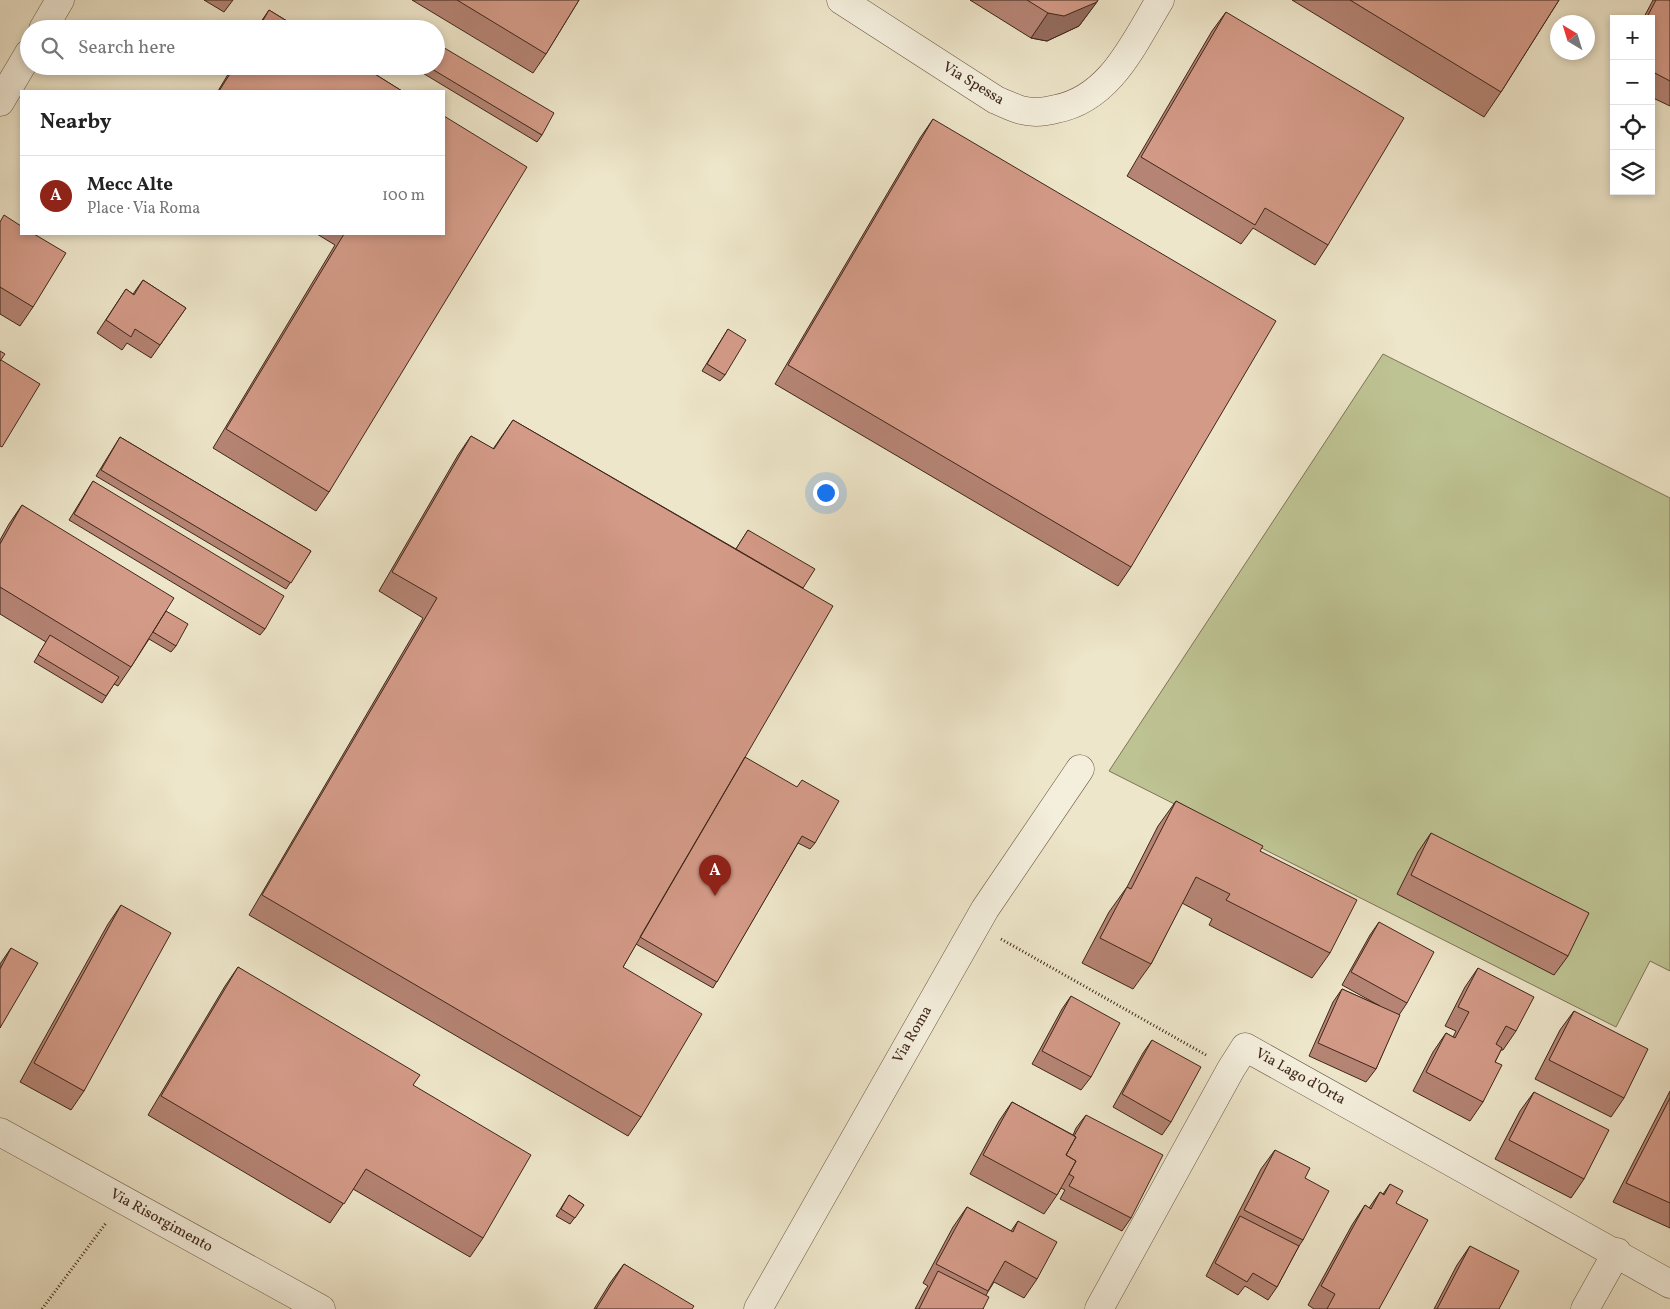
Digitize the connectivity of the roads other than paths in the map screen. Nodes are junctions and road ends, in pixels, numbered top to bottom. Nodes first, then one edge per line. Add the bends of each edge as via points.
1 (60, 0) edge
2 (841, 0) edge
3 (1160, 0) edge
4 (48, 20) edge
5 (20, 68) edge
6 (0, 102) edge
7 (1080, 769) dead end
8 (0, 1132) edge
9 (1617, 1252) junction
10 (1670, 1284) edge
11 (322, 1309) edge
12 (758, 1309) edge
13 (1099, 1309) edge
14 (1585, 1309) edge

1 - 4 street
2 - 3 street, Via Spessa via 996,100 1022,110 1044,112 1089,97 1116,71
5 - 6 street
7 - 12 street, Via Roma via 976,925
8 - 11 street, Via Risorgimento
9 - 10 street, Via Lago d'Orta
9 - 13 street, Via Lago d'Orta via 1245,1047
9 - 14 street

